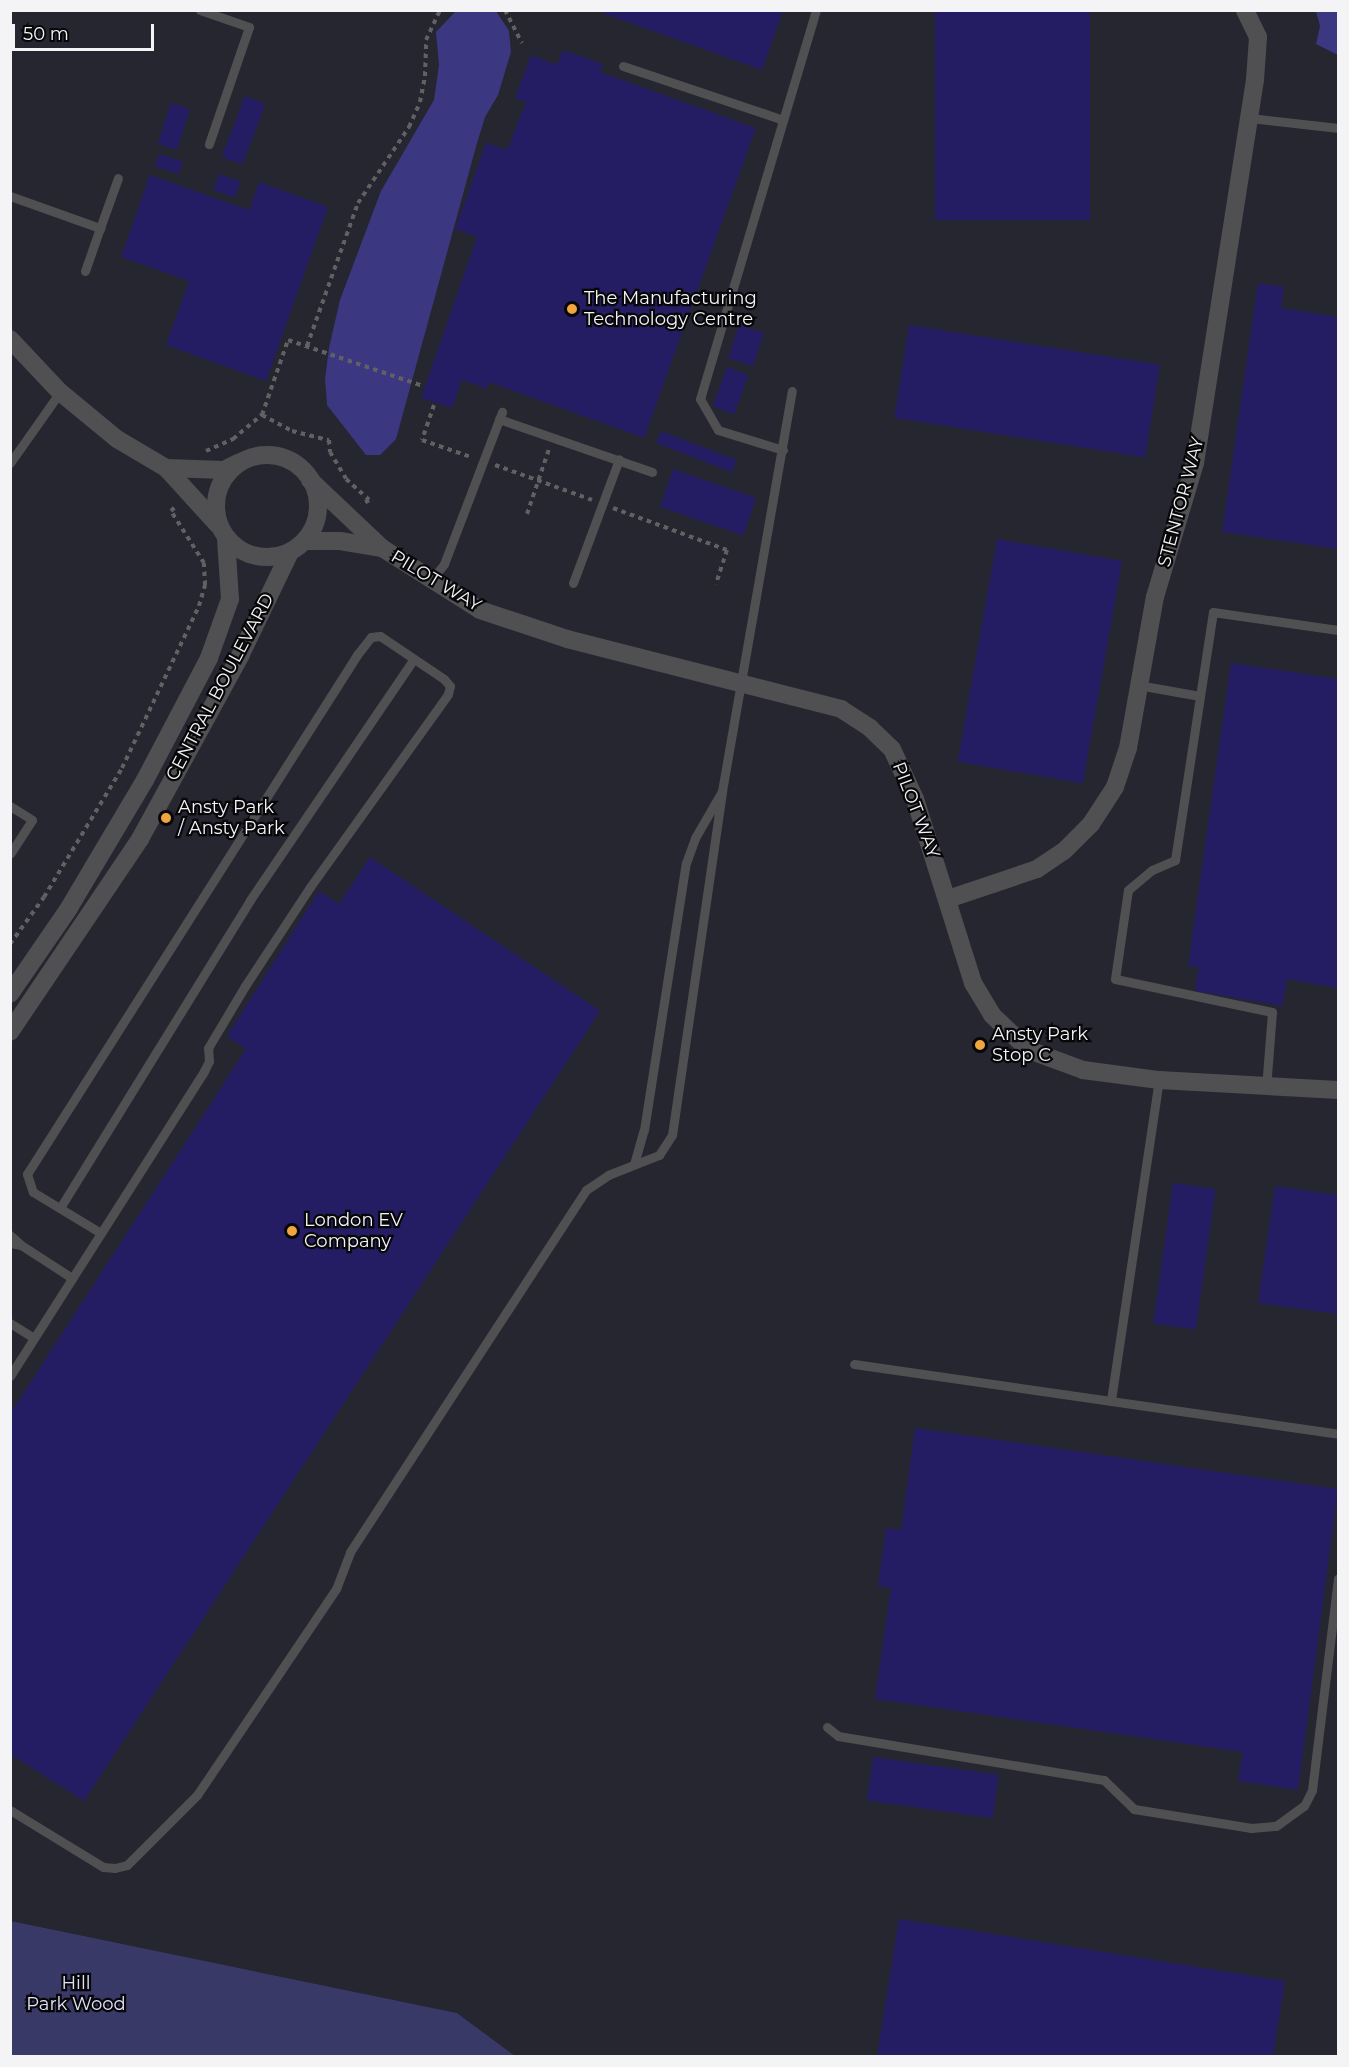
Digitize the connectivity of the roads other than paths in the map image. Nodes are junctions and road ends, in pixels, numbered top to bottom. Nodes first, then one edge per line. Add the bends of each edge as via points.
1 (200, 10) edge
2 (816, 10) edge
3 (1245, 10) edge
4 (622, 66) dead end
5 (1250, 118) junction
6 (783, 120) junction
7 (1338, 128) edge
8 (209, 144) dead end
9 (118, 178) dead end
10 (10, 196) edge
11 (100, 228) junction
12 (85, 271) dead end
13 (10, 339) edge
14 (792, 391) dead end
15 (60, 392) junction
16 (783, 450) junction
17 (619, 459) junction
18 (245, 460) junction
19 (10, 464) edge
20 (166, 468) junction
21 (652, 472) dead end
22 (310, 480) junction
23 (224, 535) junction
24 (297, 547) junction
25 (382, 548) junction
26 (432, 579) junction
27 (573, 583) dead end
28 (1338, 630) edge
29 (413, 660) junction
30 (742, 683) junction
31 (1138, 685) junction
32 (1200, 696) junction
33 (722, 791) junction
34 (10, 806) edge
35 (10, 854) edge
36 (948, 899) junction
37 (10, 994) edge
38 (10, 1032) edge
39 (1159, 1080) junction
40 (1266, 1088) junction
41 (1338, 1090) edge
42 (634, 1164) junction
43 (60, 1208) junction
44 (101, 1233) junction
45 (10, 1235) edge
46 (10, 1243) edge
47 (21, 1245) junction
48 (72, 1278) junction
49 (10, 1323) edge
50 (34, 1338) junction
51 (854, 1364) dead end
52 (10, 1376) edge
53 (1112, 1400) junction
54 (1338, 1434) edge
55 (1338, 1579) edge
56 (827, 1726) dead end
57 (10, 1810) edge

1 - 8 lane via 249,27
2 - 6 lane
3 - 5 street, STENTOR WAY via 1258,37
4 - 6 lane
5 - 7 lane
5 - 31 street, STENTOR WAY via 1195,463 1155,597
6 - 16 lane via 700,399 718,430
9 - 11 lane
10 - 11 lane
11 - 12 lane
13 - 15 street
14 - 16 lane
15 - 19 lane
15 - 20 street via 117,439
16 - 30 lane
17 - 21 lane
17 - 26 lane via 500,415 444,564
17 - 27 lane
18 - 20 street via 224,470
18 - 22 street via 275,456 301,468
18 - 23 street via 222,481 216,497 216,515
20 - 23 street via 207,510
22 - 24 street via 318,510
22 - 25 street, PILOT WAY
23 - 24 street via 245,553 260,558
23 - 37 street, CENTRAL BOULEVARD via 230,599 209,658 145,780 69,908
24 - 25 street, PILOT WAY via 340,541
24 - 38 street, CENTRAL BOULEVARD via 140,839
25 - 26 street, PILOT WAY
26 - 30 street, PILOT WAY via 480,609 567,639
28 - 32 lane via 1213,612
29 - 43 lane via 250,900
29 - 43 lane via 380,636 371,637 357,655 27,1174 33,1192
29 - 44 lane via 444,679 450,686 448,694 310,887 245,986 207,1048 204,1071
30 - 33 lane
30 - 36 street, PILOT WAY via 841,709 892,749 915,799
31 - 32 lane
31 - 36 street, STENTOR WAY via 1128,748 1115,787 1091,824 1064,851 1037,868
32 - 40 lane via 1174,860 1152,870 1128,890 1115,980 1272,1012
33 - 42 lane via 686,863 644,1130
33 - 42 lane via 672,1134 659,1155
34 - 35 lane via 32,820
36 - 39 street, PILOT WAY via 973,983 1009,1034 1029,1050 1063,1064
39 - 40 street, PILOT WAY
39 - 53 lane
40 - 41 street, PILOT WAY
42 - 57 lane via 586,1190 356,1541 336,1589 198,1795 127,1865 115,1868 95,1863
43 - 44 lane
44 - 48 lane
45 - 47 lane
46 - 47 lane
47 - 48 lane
48 - 50 lane
49 - 50 lane
50 - 52 lane
51 - 53 lane
53 - 54 lane
55 - 56 lane via 1312,1790 1304,1806 1276,1826 1251,1828 1134,1809 1104,1780 838,1736

